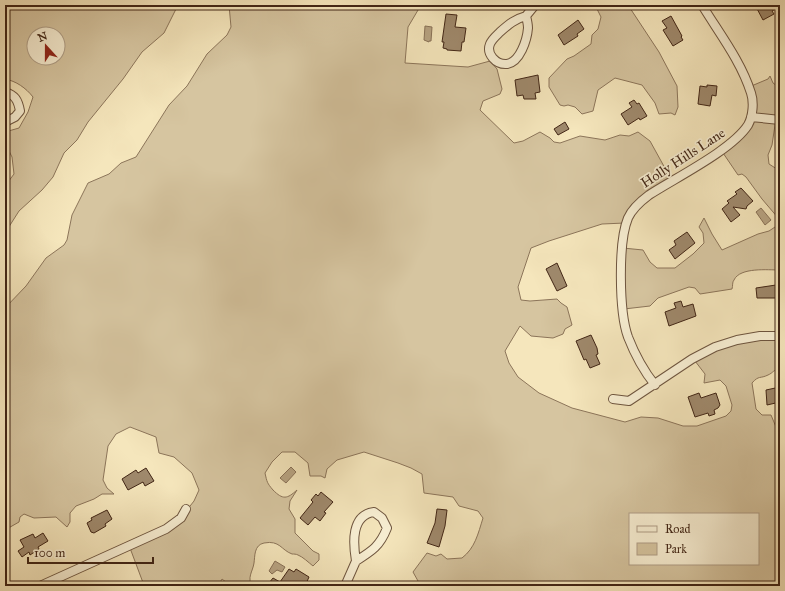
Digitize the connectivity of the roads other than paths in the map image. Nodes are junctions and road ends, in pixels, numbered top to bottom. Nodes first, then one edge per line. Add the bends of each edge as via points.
1 (535, 5) edge
2 (702, 5) edge
3 (526, 16) junction
4 (5, 92) edge
5 (751, 116) junction
6 (780, 120) edge
7 (5, 122) edge
8 (780, 336) edge
9 (655, 385) junction
10 (613, 399) dead end
11 (186, 509) dead end
12 (356, 561) junction
13 (40, 586) edge
14 (345, 586) edge

1 - 3 street
2 - 5 street, Holly Hills Lane via 745,79 751,94
3 - 3 street via 528,28 520,54 507,64 492,58 490,44 494,37 516,19
4 - 7 street via 16,98 20,111 16,117
5 - 6 street
5 - 9 street, Holly Hills Lane via 738,138 649,195 629,216 622,251 625,323 639,362
8 - 9 street via 760,336 715,347 692,359
9 - 10 street via 629,401
11 - 13 street via 181,518 166,529
12 - 12 street via 354,549 358,520 366,513 374,512 382,518 387,528 375,548
12 - 14 street

